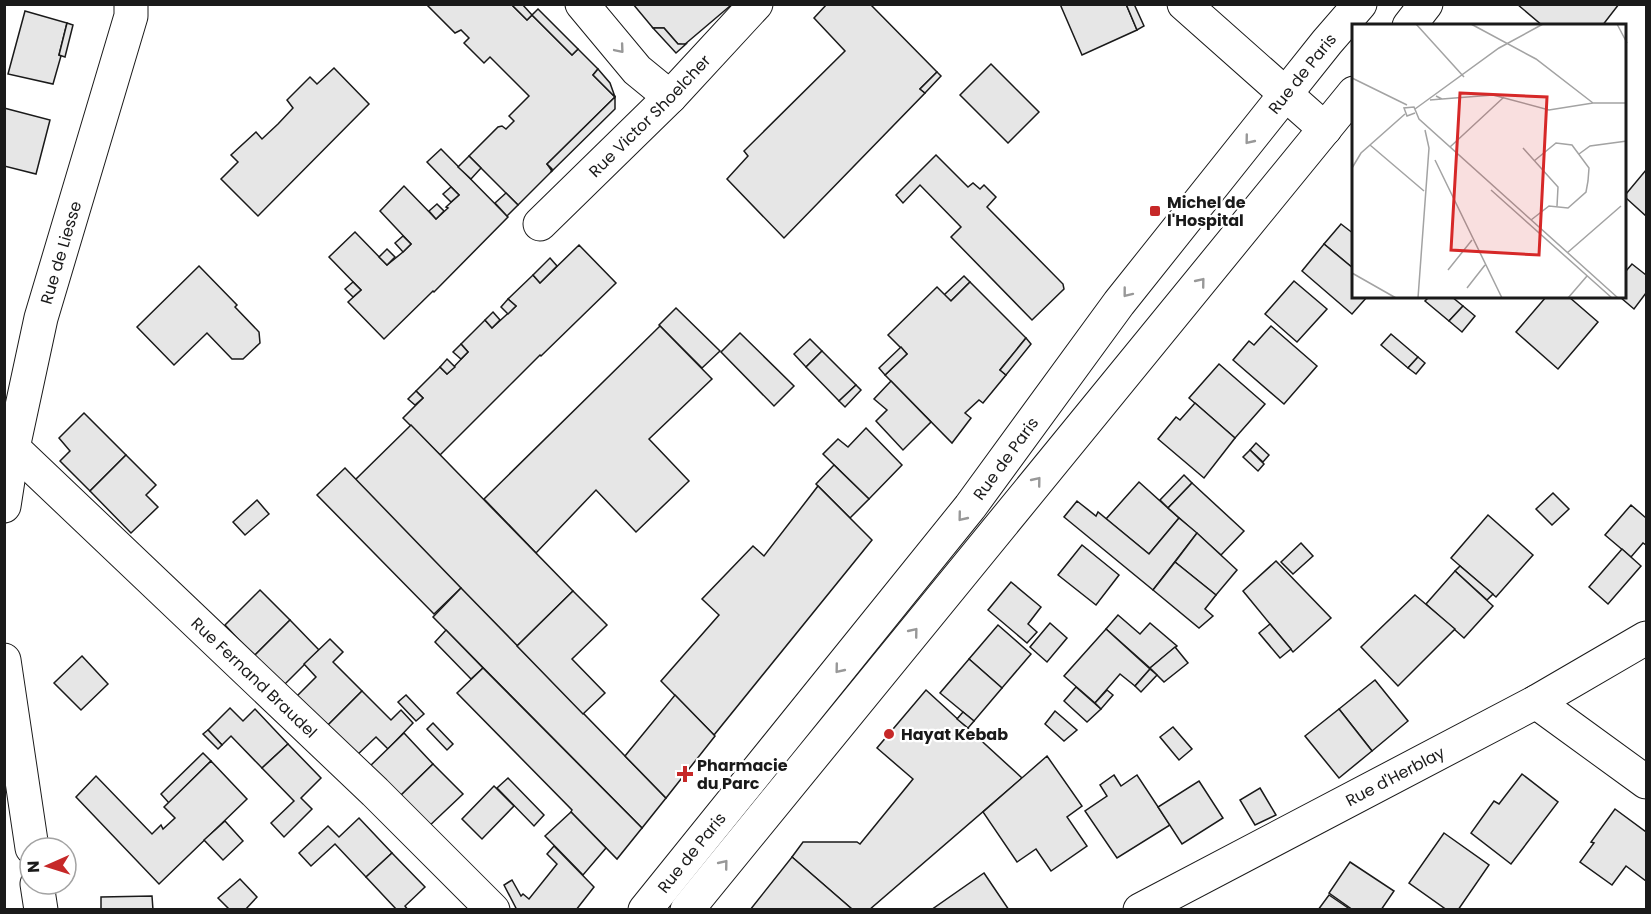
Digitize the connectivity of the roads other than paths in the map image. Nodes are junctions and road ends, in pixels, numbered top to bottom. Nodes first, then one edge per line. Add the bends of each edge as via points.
1 (131, 4) edge
2 (582, 4) edge
3 (756, 4) edge
4 (1184, 4) edge
5 (1360, 4) edge
6 (1426, 4) edge
7 (1411, 24) edge
8 (1285, 95) junction
9 (1352, 96) edge
10 (670, 97) junction
11 (1326, 129) junction
12 (540, 224) dead end
13 (13, 448) junction
14 (4, 506) edge
15 (1647, 638) edge
16 (4, 660) edge
17 (1536, 702) junction
18 (1647, 783) edge
19 (30, 836) edge
20 (493, 909) edge
21 (645, 909) edge
22 (687, 909) edge
23 (1140, 909) edge

1 - 13 street, Rue de Liesse via 131,16 42,318
2 -> 10 street via 637,70
3 - 10 street, Rue Victor Shoelcher
4 - 8 street
5 - 8 street, Rue de Paris
6 - 7 street
8 - 11 street
8 -> 21 street, Rue de Paris via 1112,312 970,507
9 - 11 street, Rue de Paris
10 - 12 street, Rue Victor Shoelcher
22 -> 11 street, Rue de Paris
13 - 14 street, Rue de Liesse
13 - 20 street, Rue Fernand Braudel
15 - 17 street, Rue d'Herblay
16 - 19 street
17 - 18 street
17 - 23 street, Rue d'Herblay

